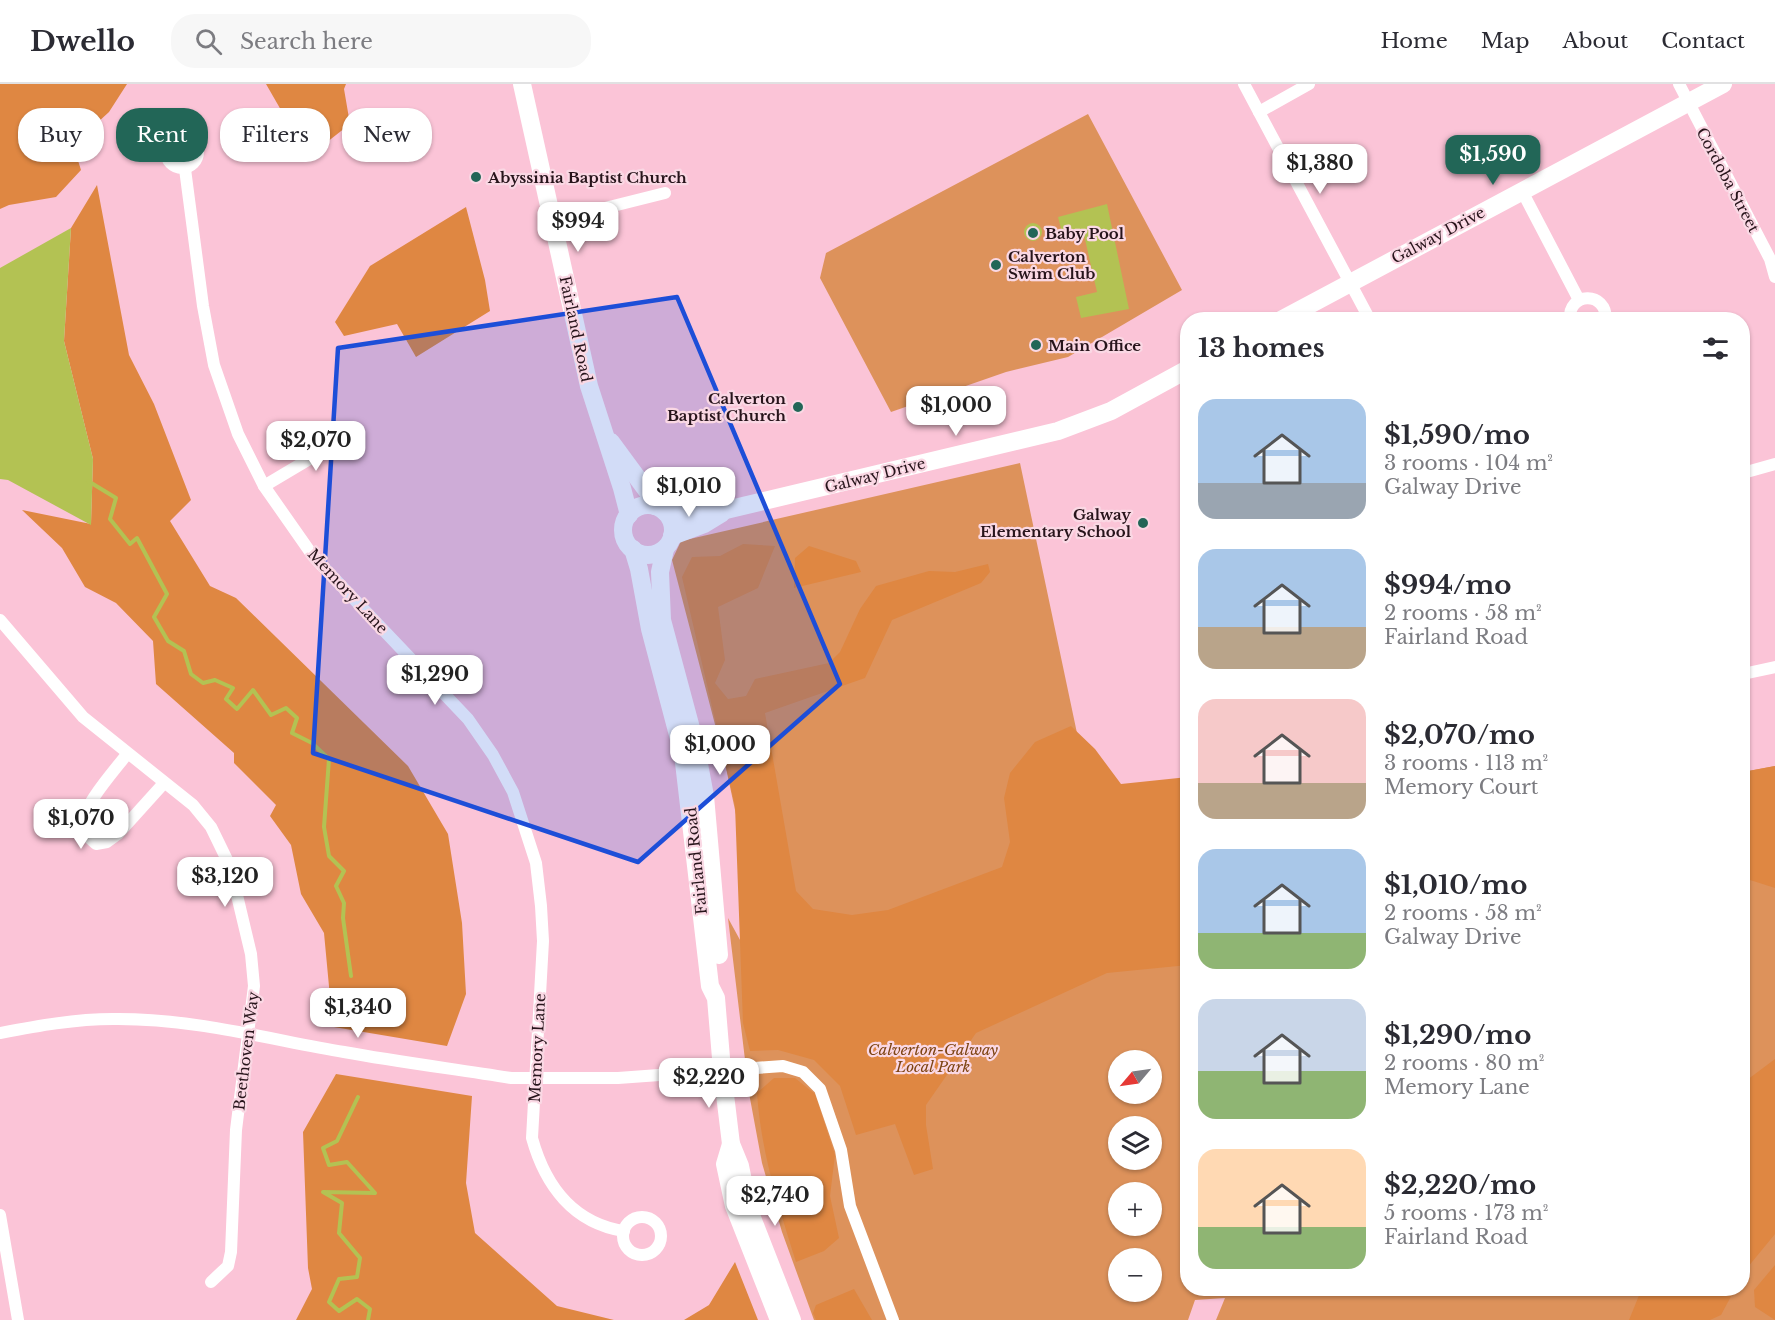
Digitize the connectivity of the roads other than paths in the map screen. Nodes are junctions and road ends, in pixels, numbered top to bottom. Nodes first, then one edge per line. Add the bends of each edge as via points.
1 (522, 84) edge
2 (1244, 84) edge
3 (1310, 84) edge
4 (1679, 84) edge
5 (1722, 84) edge
6 (1688, 103) junction
7 (1259, 111) junction
8 (185, 169) dead end
9 (1522, 191) junction
10 (665, 193) dead end
11 (553, 221) junction
12 (1773, 258) edge
13 (1775, 277) edge
14 (1350, 283) junction
15 (1579, 300) junction
16 (1296, 312) edge
17 (1366, 312) edge
18 (1571, 312) edge
19 (1605, 312) edge
20 (1180, 373) edge
21 (603, 431) junction
22 (353, 433) dead end
23 (1775, 464) edge
24 (1750, 471) edge
25 (264, 486) junction
26 (660, 509) junction
27 (726, 510) junction
28 (629, 515) junction
29 (669, 542) junction
30 (633, 549) junction
31 (0, 620) edge
32 (1775, 668) edge
33 (1750, 673) edge
34 (127, 754) junction
35 (164, 783) junction
36 (716, 998) junction
37 (0, 1033) edge
38 (248, 1033) junction
39 (722, 1070) junction
40 (535, 1079) junction
41 (732, 1144) junction
42 (0, 1215) edge
43 (624, 1231) dead end
44 (211, 1282) dead end
45 (18, 1320) edge
46 (778, 1320) edge
47 (792, 1320) edge
48 (893, 1320) edge

1 - 11 main road, Fairland Road
2 - 7 street
3 - 7 street
4 - 6 street, Cordoba Street
5 - 6 main road, Galway Drive
6 - 9 main road, Galway Drive
6 - 12 street, Cordoba Street
7 - 14 street
8 - 25 street, Memory Lane via 214,365 238,434
9 - 14 main road, Galway Drive
9 - 15 street
10 - 11 street
11 - 21 main road, Fairland Road via 589,386
12 - 13 street, Cordoba Street
14 - 16 main road, Galway Drive
14 - 17 street
15 - 18 street
15 - 19 street via 1596,300
20 - 27 main road, Galway Drive via 1111,411 1058,430
21 - 26 main road, Fairland Road
21 - 28 main road, Fairland Road
22 - 25 street
23 - 24 street
25 - 40 street, Memory Lane via 314,556 468,719 513,792 536,863 541,906 543,941
26 - 27 main road, Galway Drive via 681,514
26 - 28 main road via 639,507
26 - 29 main road via 671,520
27 - 29 main road, Galway Drive
28 - 30 main road via 624,533
29 - 30 main road via 649,555
29 - 36 main road, Fairland Road via 660,572 662,620 705,796 722,979
30 - 36 main road, Fairland Road via 683,754 710,986
31 - 34 street, Beethoven Way via 83,717
32 - 33 street
34 - 35 street, Beethoven Way
34 - 35 street via 84,813 82,827 96,844 108,842 118,834
35 - 38 street, Beethoven Way via 192,805 211,827 230,866 251,954 254,986
36 - 39 main road, Fairland Road
37 - 38 street via 112,1019 160,1020
38 - 40 street via 343,1052
38 - 44 street, Beethoven Way via 236,1130 231,1252 228,1266
39 - 40 street
39 - 41 main road, Fairland Road
39 - 48 street via 783,1066 803,1072 820,1089 841,1150 850,1206
40 - 43 street, Memory Lane via 532,1138 551,1185 586,1218
41 - 46 main road, Fairland Road via 725,1164 734,1206
41 - 47 main road, Fairland Road via 749,1210
42 - 45 street

